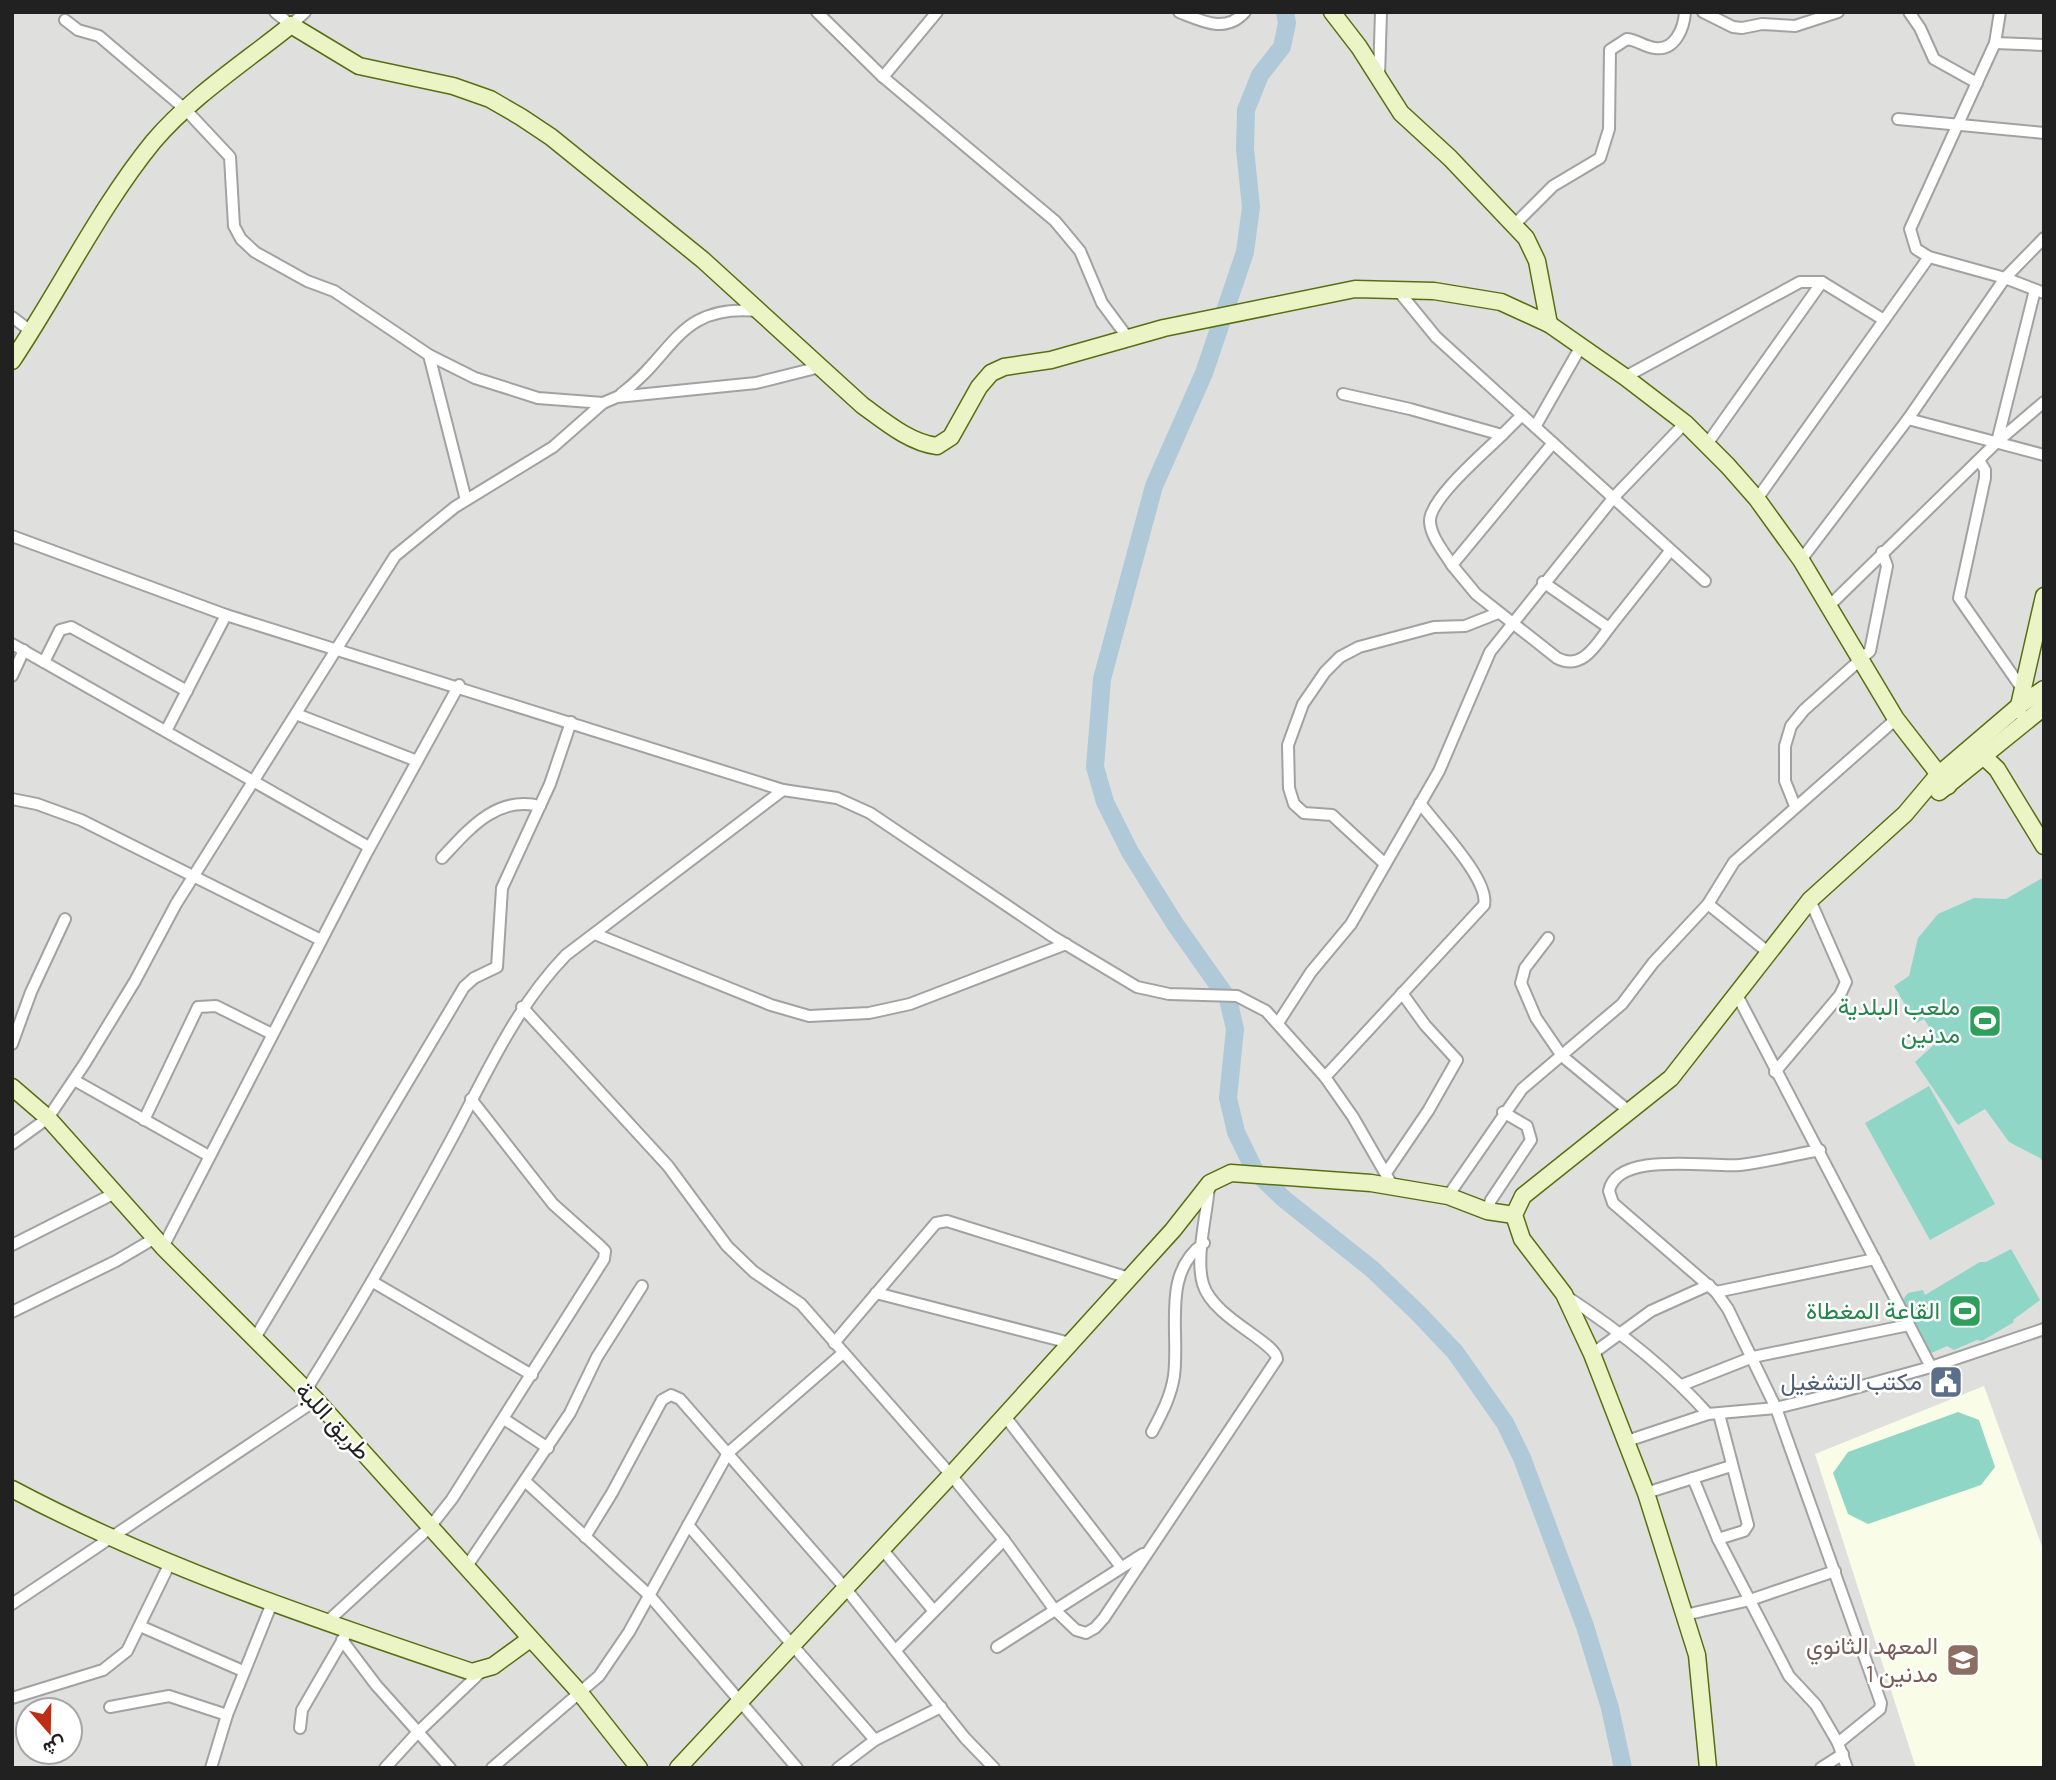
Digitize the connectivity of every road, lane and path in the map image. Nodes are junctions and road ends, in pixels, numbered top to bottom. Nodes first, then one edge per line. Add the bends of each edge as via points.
1 (275, 12) edge
2 (305, 12) edge
3 (817, 12) edge
4 (937, 12) edge
5 (1179, 12) edge
6 (1245, 12) edge
7 (1332, 12) edge
8 (1381, 12) edge
9 (1685, 12) edge
10 (1703, 12) edge
11 (1838, 12) edge
12 (1909, 12) edge
13 (1919, 12) edge
14 (2000, 12) edge
15 (65, 20) dead end
16 (291, 25) junction
17 (1920, 27) junction
18 (1995, 43) junction
19 (2044, 45) edge
20 (883, 77) junction
21 (1379, 80) junction
22 (1977, 83) junction
23 (186, 110) junction
24 (1898, 119) dead end
25 (1956, 127) junction
26 (2044, 132) edge
27 (1514, 224) junction
28 (2044, 238) edge
29 (1929, 257) junction
30 (2005, 278) junction
31 (1822, 282) junction
32 (1396, 288) junction
33 (2039, 291) edge
34 (757, 311) junction
35 (12, 317) edge
36 (1884, 320) junction
37 (1549, 324) junction
38 (32, 332) junction
39 (1128, 338) junction
40 (1580, 348) junction
41 (429, 355) junction
42 (12, 362) edge
43 (820, 367) junction
44 (1625, 377) junction
45 (1343, 394) dead end
46 (617, 397) junction
47 (2044, 402) edge
48 (603, 403) junction
49 (1522, 415) junction
50 (1908, 419) junction
51 (1685, 424) junction
52 (1535, 427) junction
53 (1502, 435) junction
54 (1997, 442) junction
55 (1553, 443) junction
56 (1707, 444) junction
57 (2044, 455) edge
58 (1979, 460) junction
59 (1614, 497) junction
60 (1757, 499) junction
61 (466, 500) junction
62 (12, 536) edge
63 (1670, 551) junction
64 (1882, 552) junction
65 (1801, 560) junction
66 (1452, 565) junction
67 (1705, 581) dead end
68 (1543, 582) junction
69 (2044, 596) edge
70 (1830, 605) junction
71 (1498, 612) junction
72 (226, 615) junction
73 (1511, 624) junction
74 (1609, 628) junction
75 (12, 644) edge
76 (335, 648) junction
77 (24, 650) junction
78 (1862, 660) junction
79 (44, 662) junction
80 (12, 676) edge
81 (459, 685) junction
82 (2044, 690) edge
83 (187, 691) junction
84 (2022, 697) junction
85 (2044, 707) edge
86 (296, 714) junction
87 (1896, 719) junction
88 (571, 722) junction
89 (166, 731) junction
90 (2009, 734) junction
91 (1984, 747) junction
92 (417, 761) junction
93 (256, 781) junction
94 (1943, 781) junction
95 (783, 790) junction
96 (12, 799) edge
97 (1420, 803) junction
98 (540, 806) junction
99 (1795, 806) junction
100 (2044, 846) edge
101 (369, 848) junction
102 (442, 858) dead end
103 (1385, 864) junction
104 (194, 877) junction
105 (1810, 900) junction
106 (1707, 904) junction
107 (65, 919) dead end
108 (595, 934) junction
109 (1548, 938) dead end
110 (321, 940) junction
111 (1066, 944) junction
112 (1769, 953) junction
113 (1402, 993) junction
114 (1737, 995) junction
115 (522, 1007) junction
116 (1278, 1023) junction
117 (272, 1034) junction
118 (12, 1044) edge
119 (1563, 1055) junction
120 (1775, 1072) junction
121 (1325, 1077) junction
122 (74, 1080) junction
123 (12, 1087) edge
124 (471, 1099) junction
125 (1503, 1112) junction
126 (1630, 1112) junction
127 (48, 1118) junction
128 (144, 1120) junction
129 (12, 1144) edge
130 (1820, 1150) junction
131 (209, 1156) junction
132 (1389, 1179) junction
133 (1210, 1183) junction
134 (115, 1193) junction
135 (1448, 1196) junction
136 (1487, 1211) junction
137 (1514, 1216) junction
138 (159, 1242) junction
139 (1204, 1243) junction
140 (12, 1245) edge
141 (1875, 1259) junction
142 (1129, 1278) junction
143 (373, 1282) junction
144 (642, 1286) dead end
145 (1712, 1289) junction
146 (876, 1293) junction
147 (1564, 1294) junction
148 (12, 1312) edge
149 (1909, 1325) junction
150 (2044, 1329) edge
151 (1620, 1332) junction
152 (255, 1338) junction
153 (834, 1343) junction
154 (1070, 1343) junction
155 (843, 1353) junction
156 (1592, 1354) junction
157 (1753, 1357) junction
158 (1931, 1367) junction
159 (532, 1375) junction
160 (1682, 1385) junction
161 (311, 1395) junction
162 (1776, 1408) junction
163 (1714, 1414) junction
164 (1004, 1415) junction
165 (505, 1419) junction
166 (1152, 1432) dead end
167 (1624, 1442) junction
168 (548, 1448) junction
169 (728, 1453) junction
170 (1731, 1466) junction
171 (951, 1475) junction
172 (1693, 1478) junction
173 (526, 1482) junction
174 (12, 1489) edge
175 (1646, 1493) junction
176 (688, 1525) junction
177 (430, 1527) junction
178 (584, 1537) junction
179 (110, 1538) junction
180 (1718, 1539) junction
181 (1004, 1540) junction
182 (882, 1549) junction
183 (1145, 1552) junction
184 (170, 1563) junction
185 (467, 1566) junction
186 (1121, 1567) junction
187 (1835, 1571) junction
188 (846, 1589) junction
189 (650, 1596) junction
190 (1750, 1600) junction
191 (272, 1603) junction
192 (12, 1604) edge
193 (1055, 1609) junction
194 (933, 1610) junction
195 (1685, 1615) junction
196 (327, 1622) junction
197 (140, 1626) junction
198 (345, 1635) junction
199 (530, 1639) junction
200 (794, 1644) junction
201 (997, 1647) dead end
202 (897, 1650) junction
203 (243, 1671) junction
204 (482, 1671) junction
205 (580, 1693) junction
206 (12, 1698) edge
207 (740, 1701) junction
208 (110, 1707) dead end
209 (941, 1707) junction
210 (227, 1715) junction
211 (300, 1728) dead end
212 (418, 1732) junction
213 (876, 1741) junction
214 (1838, 1743) junction
215 (1843, 1755) junction
216 (792, 1766) edge
217 (211, 1768) edge
218 (385, 1768) edge
219 (450, 1768) edge
220 (492, 1768) edge
221 (639, 1768) edge
222 (678, 1768) edge
223 (838, 1768) edge
224 (994, 1768) edge
225 (1708, 1768) edge
226 (1821, 1768) edge
227 (1847, 1768) edge

1 - 16 street
2 - 16 street
3 - 20 street
4 - 20 street
5 - 6 street via 1216,25 1232,22
7 - 21 street
8 - 21 street
9 - 27 street via 1682,30 1666,47 1654,48 1630,39 1613,47 1608,68 1609,129 1600,158 1553,186
10 - 11 street via 1742,28 1795,26
12 - 17 street
13 - 17 street
14 - 18 street
15 - 23 street via 78,30 99,36
16 - 23 street
16 - 34 street via 359,66 453,86 490,99 521,117 703,260
17 - 22 street via 1934,58
18 - 19 street
18 - 22 street
20 - 39 street via 1055,222 1080,251 1102,303
21 - 27 street via 1401,113
22 - 25 street
23 - 38 street via 154,141 129,175
23 - 41 street via 230,157 234,226 241,239 255,252 353,303
24 - 25 street
25 - 26 street
25 - 29 street via 1910,229 1916,249
27 - 37 street via 1537,261
28 - 30 street
29 - 30 street
29 - 36 street
30 - 33 street
30 - 50 street
31 - 36 street
31 - 44 street via 1791,285
31 - 56 street
32 - 37 street via 1501,302
32 - 39 street via 1355,289
32 - 49 street via 1436,337
33 - 54 street
34 - 43 street
34 - 46 street via 727,310 699,318 683,328 650,370
35 - 38 street
36 - 60 street
37 - 40 street
38 - 42 street
39 - 43 street via 992,373 951,437 937,446 890,425
40 - 44 street
40 - 52 street
41 - 48 street via 515,393
41 - 61 street
43 - 46 street via 756,383
44 - 51 street
45 - 53 street
46 - 48 street
47 - 54 street
48 - 61 street via 553,447
49 - 52 street
49 - 53 street
50 - 54 street
50 - 65 street
51 - 56 street
51 - 59 street
52 - 55 street
53 - 66 street via 1432,511 1430,524
54 - 57 street
54 - 58 street
55 - 59 street
55 - 66 street
56 - 60 street
58 - 64 street
58 - 84 street via 1985,478 1959,598
59 - 63 street
59 - 68 street
60 - 65 street
61 - 76 street via 395,556
62 - 72 street
63 - 67 street
63 - 74 street
64 - 70 street
64 - 78 street via 1887,559 1885,585 1873,642
65 - 70 street
66 - 71 street
68 - 73 street
68 - 74 street
69 - 84 street
70 - 78 street
71 - 73 street
71 - 103 street via 1465,626 1434,627 1352,650 1325,672 1303,704 1286,757 1294,804 1304,813 1332,815
72 - 76 street
72 - 83 street
73 - 74 street via 1557,658 1570,662 1586,656
73 - 97 street via 1484,662 1453,741
75 - 77 street
76 - 81 street
76 - 86 street
77 - 79 street
77 - 80 street
78 - 87 street
78 - 99 street via 1791,726 1783,763
79 - 83 street via 60,629 71,627
79 - 89 street
81 - 88 street
81 - 92 street
82 - 84 street
83 - 89 street
84 - 90 street
84 - 91 street
85 - 90 street
86 - 92 street
86 - 93 street
87 - 94 street
87 - 99 street
88 - 95 street
88 - 98 street
89 - 93 street
90 - 91 street
91 - 94 street
91 - 100 street
92 - 101 street
93 - 101 street
93 - 104 street
94 - 105 street
95 - 108 street
95 - 111 street via 837,798 870,813
96 - 104 street via 81,820
97 - 103 street
97 - 113 street via 1477,876 1486,896 1470,922
98 - 102 street via 506,804 463,835
98 - 152 street via 502,888 497,967 464,987
99 - 106 street via 1734,862
101 - 110 street
103 - 116 street via 1351,924 1311,972
104 - 110 street
104 - 122 street
105 - 112 street
105 - 120 street via 1845,986
106 - 112 street
106 - 119 street via 1622,1004
107 - 118 street
108 - 111 street via 809,1016 869,1013 911,1004
108 - 115 street via 566,955
109 - 119 street via 1525,968 1521,983 1536,1018
110 - 117 street
111 - 116 street via 1137,987 1237,996
112 - 114 street
113 - 121 street
113 - 132 street via 1457,1060
114 - 120 street
114 - 126 street via 1671,1079
115 - 124 street
115 - 153 street via 668,1166 727,1246 754,1272 801,1304
116 - 121 street
117 - 128 street via 216,1006 198,1007
117 - 131 street
119 - 125 street via 1522,1089
119 - 126 street
120 - 130 street
121 - 132 street
122 - 127 street
122 - 128 street
123 - 127 street, طريق اللبة
124 - 143 street
124 - 159 street via 552,1204 605,1251
125 - 135 street
125 - 136 street via 1527,1126 1531,1140
126 - 137 street via 1523,1196
127 - 129 street
127 - 134 street, طريق اللبة
128 - 131 street
130 - 141 street
130 - 145 street via 1731,1166 1657,1162 1612,1184 1609,1195 1613,1203
131 - 138 street
132 - 133 street via 1231,1172
132 - 135 street
133 - 139 street
133 - 142 street
134 - 138 street, طريق اللبة
134 - 140 street
135 - 136 street
136 - 137 street
137 - 147 street via 1522,1239
138 - 148 street
138 - 152 street, طريق اللبة
139 - 166 street via 1189,1254 1177,1279 1170,1397
139 - 183 street via 1199,1260 1212,1301 1222,1314 1273,1349 1277,1359
141 - 145 street
141 - 149 street
142 - 146 street via 947,1221 930,1227
142 - 154 street
143 - 159 street
143 - 161 street
144 - 168 street
145 - 151 street via 1651,1311
145 - 157 street
146 - 153 street
146 - 154 street
147 - 151 street
147 - 156 street
149 - 157 street
149 - 158 street
150 - 158 street
151 - 156 street
151 - 160 street
152 - 161 street, طريق اللبة
153 - 155 street
154 - 164 street
155 - 169 street
155 - 171 street
156 - 167 street
157 - 160 street
157 - 162 street
158 - 162 street
159 - 165 street
160 - 163 street
161 - 177 street, طريق اللبة
161 - 179 street
162 - 163 street
162 - 187 street
163 - 167 street
163 - 170 street
164 - 171 street
164 - 186 street
165 - 168 street
165 - 177 street
167 - 175 street
168 - 173 street
169 - 176 street
169 - 178 street via 680,1399 671,1395 662,1400
169 - 188 street
170 - 172 street
170 - 180 street via 1748,1525 1744,1531
171 - 181 street
171 - 182 street
172 - 175 street
172 - 180 street
173 - 178 street
173 - 185 street
174 - 179 street
175 - 195 street
176 - 189 street
176 - 200 street
177 - 185 street, طريق اللبة
177 - 196 street
178 - 189 street
179 - 184 street
179 - 192 street
180 - 190 street
181 - 193 street
181 - 194 street
182 - 188 street
182 - 194 street
183 - 186 street
183 - 193 street via 1095,1628 1086,1633 1076,1630
184 - 191 street
184 - 197 street
185 - 199 street, طريق اللبة
186 - 193 street
187 - 190 street
187 - 214 street via 1881,1706
188 - 200 street
188 - 202 street
189 - 205 street via 614,1655
189 - 207 street
190 - 195 street
190 - 214 street via 1789,1676 1816,1705
191 - 196 street
191 - 203 street
193 - 201 street
194 - 202 street
195 - 225 street via 1696,1655
196 - 198 street
197 - 203 street
197 - 206 street via 127,1651 103,1671
198 - 204 street via 472,1672
198 - 211 street via 302,1710
198 - 212 street via 376,1685
199 - 204 street
199 - 205 street, طريق اللبة
200 - 207 street
200 - 213 street
202 - 209 street
203 - 210 street
204 - 212 street
205 - 220 street
205 - 221 street, طريق اللبة
207 - 216 street
207 - 222 street
208 - 210 street via 169,1696
209 - 213 street
209 - 224 street
210 - 217 street
212 - 218 street
212 - 219 street
213 - 223 street
214 - 215 street
215 - 226 street
215 - 227 street

